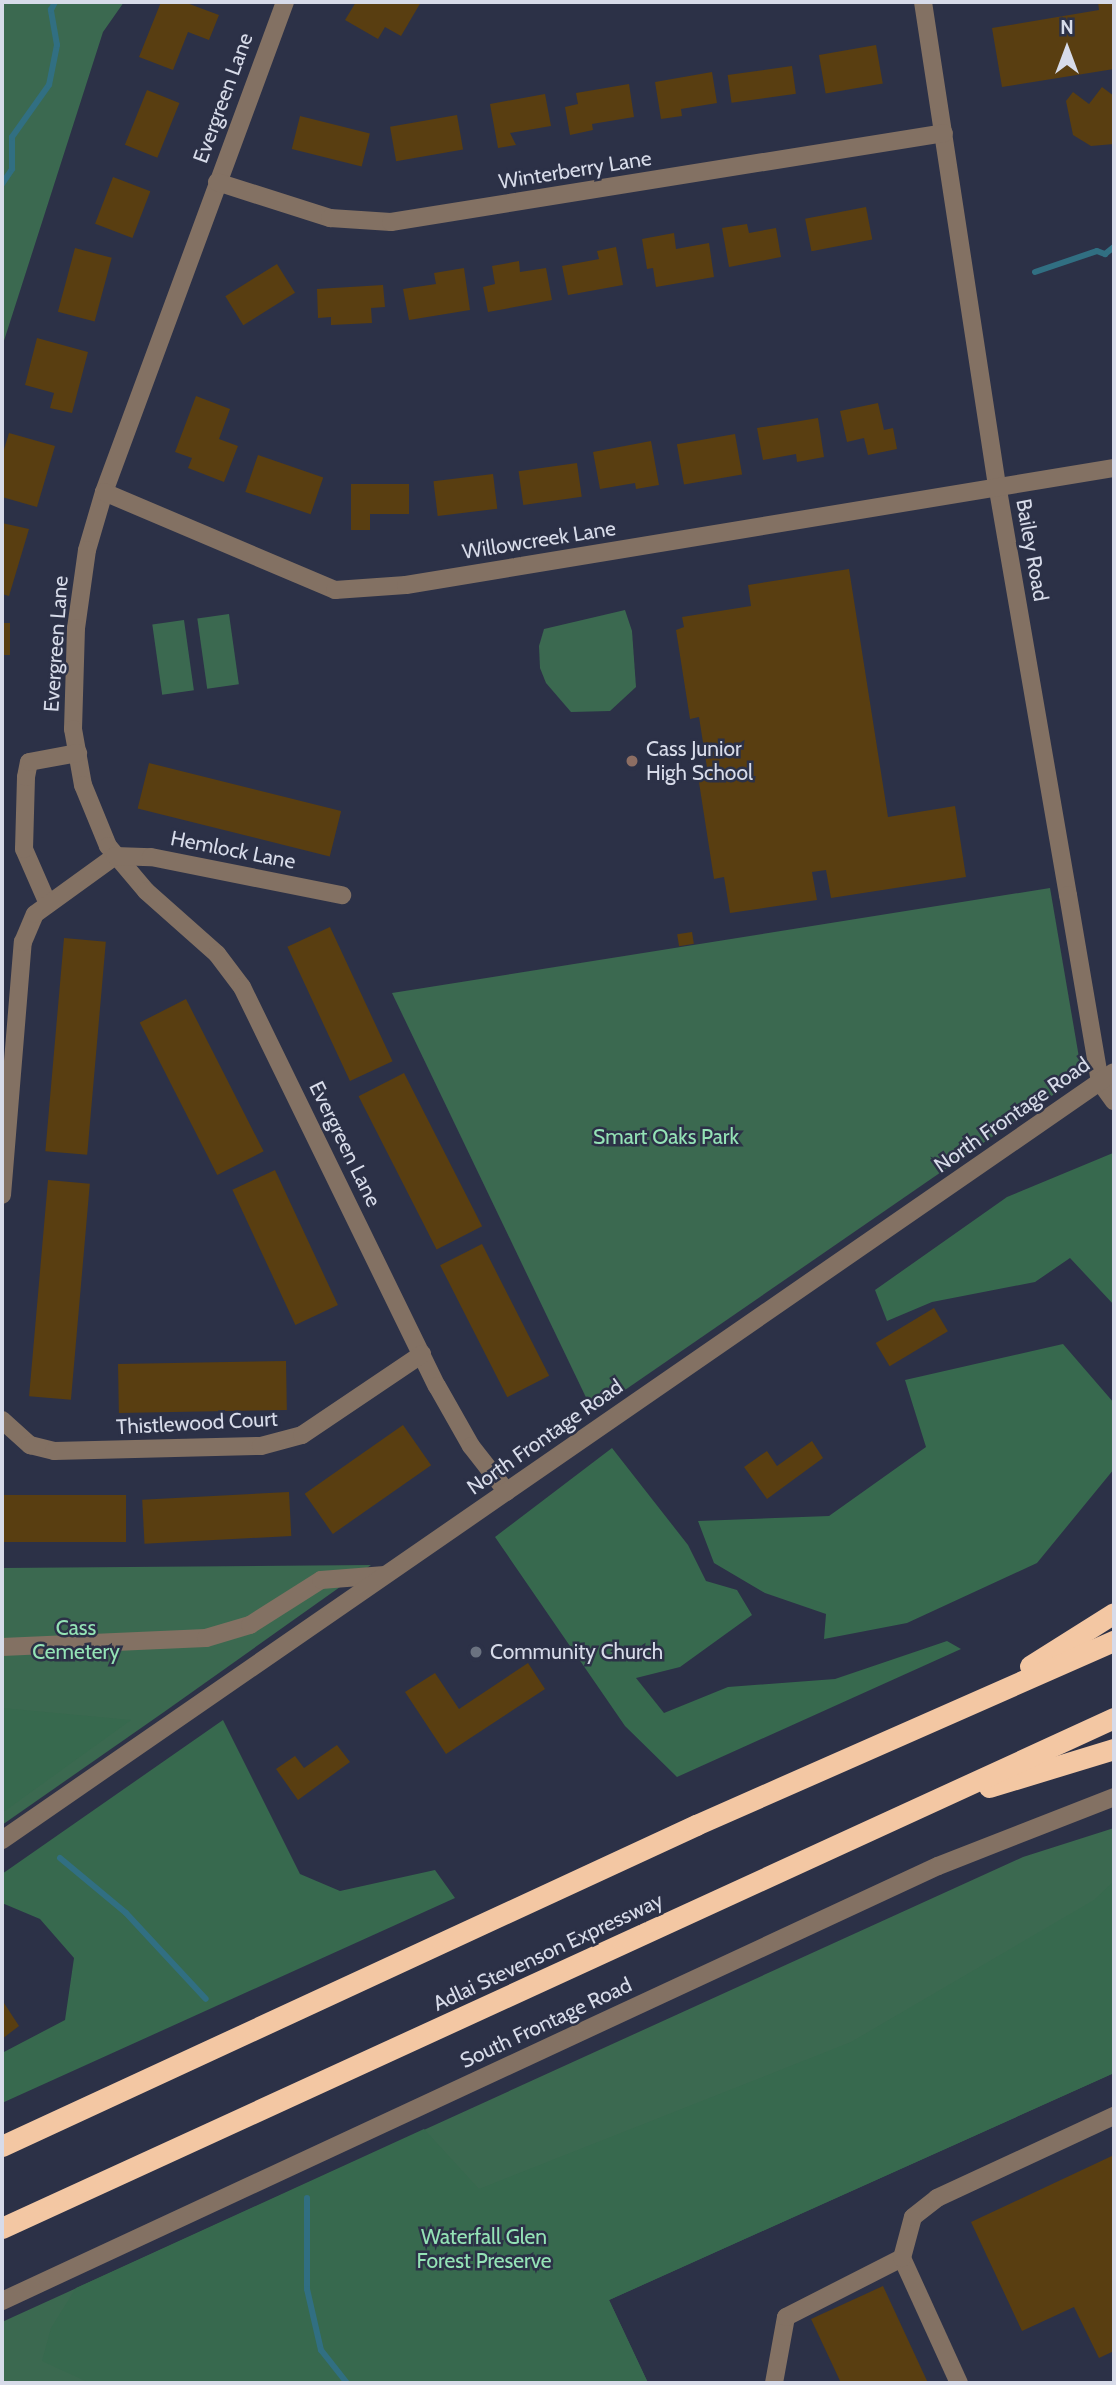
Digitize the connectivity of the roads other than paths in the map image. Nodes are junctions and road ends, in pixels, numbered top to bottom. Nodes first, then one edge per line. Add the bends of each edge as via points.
1 (285, 2) edge
2 (923, 2) edge
3 (944, 133) junction
4 (217, 182) junction
5 (1114, 468) edge
6 (998, 490) junction
7 (104, 492) junction
8 (78, 753) junction
9 (115, 856) junction
10 (342, 895) dead end
11 (48, 904) junction
12 (1107, 1077) edge
13 (1114, 1101) edge
14 (2, 1195) edge
15 (422, 1354) junction
16 (2, 1420) edge
17 (507, 1492) junction
18 (385, 1575) junction
19 (1114, 1613) edge
20 (1114, 1641) edge
21 (2, 1647) edge
22 (972, 1703) junction
23 (1114, 1718) edge
24 (1114, 1749) edge
25 (1114, 1797) edge
26 (911, 1812) junction
27 (2, 1840) edge
28 (1114, 2116) edge
29 (2, 2146) edge
30 (2, 2228) edge
31 (902, 2258) junction
32 (2, 2301) edge
33 (774, 2383) edge
34 (959, 2383) edge

1 - 4 street, Evergreen Lane
2 - 3 street, Bailey Road
3 - 4 street, Winterberry Lane via 391,222 330,218
3 - 6 street, Bailey Road
4 - 7 street, Evergreen Lane
5 - 6 street, Willowcreek Lane
6 - 7 street, Willowcreek Lane via 406,585 335,590
6 - 12 street, Bailey Road
7 - 8 street, Evergreen Lane via 87,551 76,628 73,729
8 - 9 street, Evergreen Lane via 92,814
8 - 11 street via 30,762 26,777 24,849
9 - 10 street, Hemlock Lane via 151,857
9 - 11 street
9 - 15 street, Evergreen Lane via 146,891 217,954 242,987
11 - 14 street via 35,914 23,942
12 - 13 street, Bailey Road
12 - 17 street, North Frontage Road
15 - 16 street, Thistlewood Court via 302,1436 273,1445 54,1451 30,1445
15 - 17 street, Evergreen Lane via 452,1414
17 - 18 street, North Frontage Road
18 - 21 street via 321,1580 250,1625 206,1638
18 - 27 street, North Frontage Road
19 - 22 highway
20 - 22 highway
22 - 29 highway via 696,1825
23 - 26 highway, Adlai Stevenson Expressway
24 - 26 highway
25 - 32 street, South Frontage Road via 938,1866
26 - 30 highway, Adlai Stevenson Expressway
28 - 31 street via 937,2198 913,2217
31 - 33 street via 786,2317
31 - 34 street

